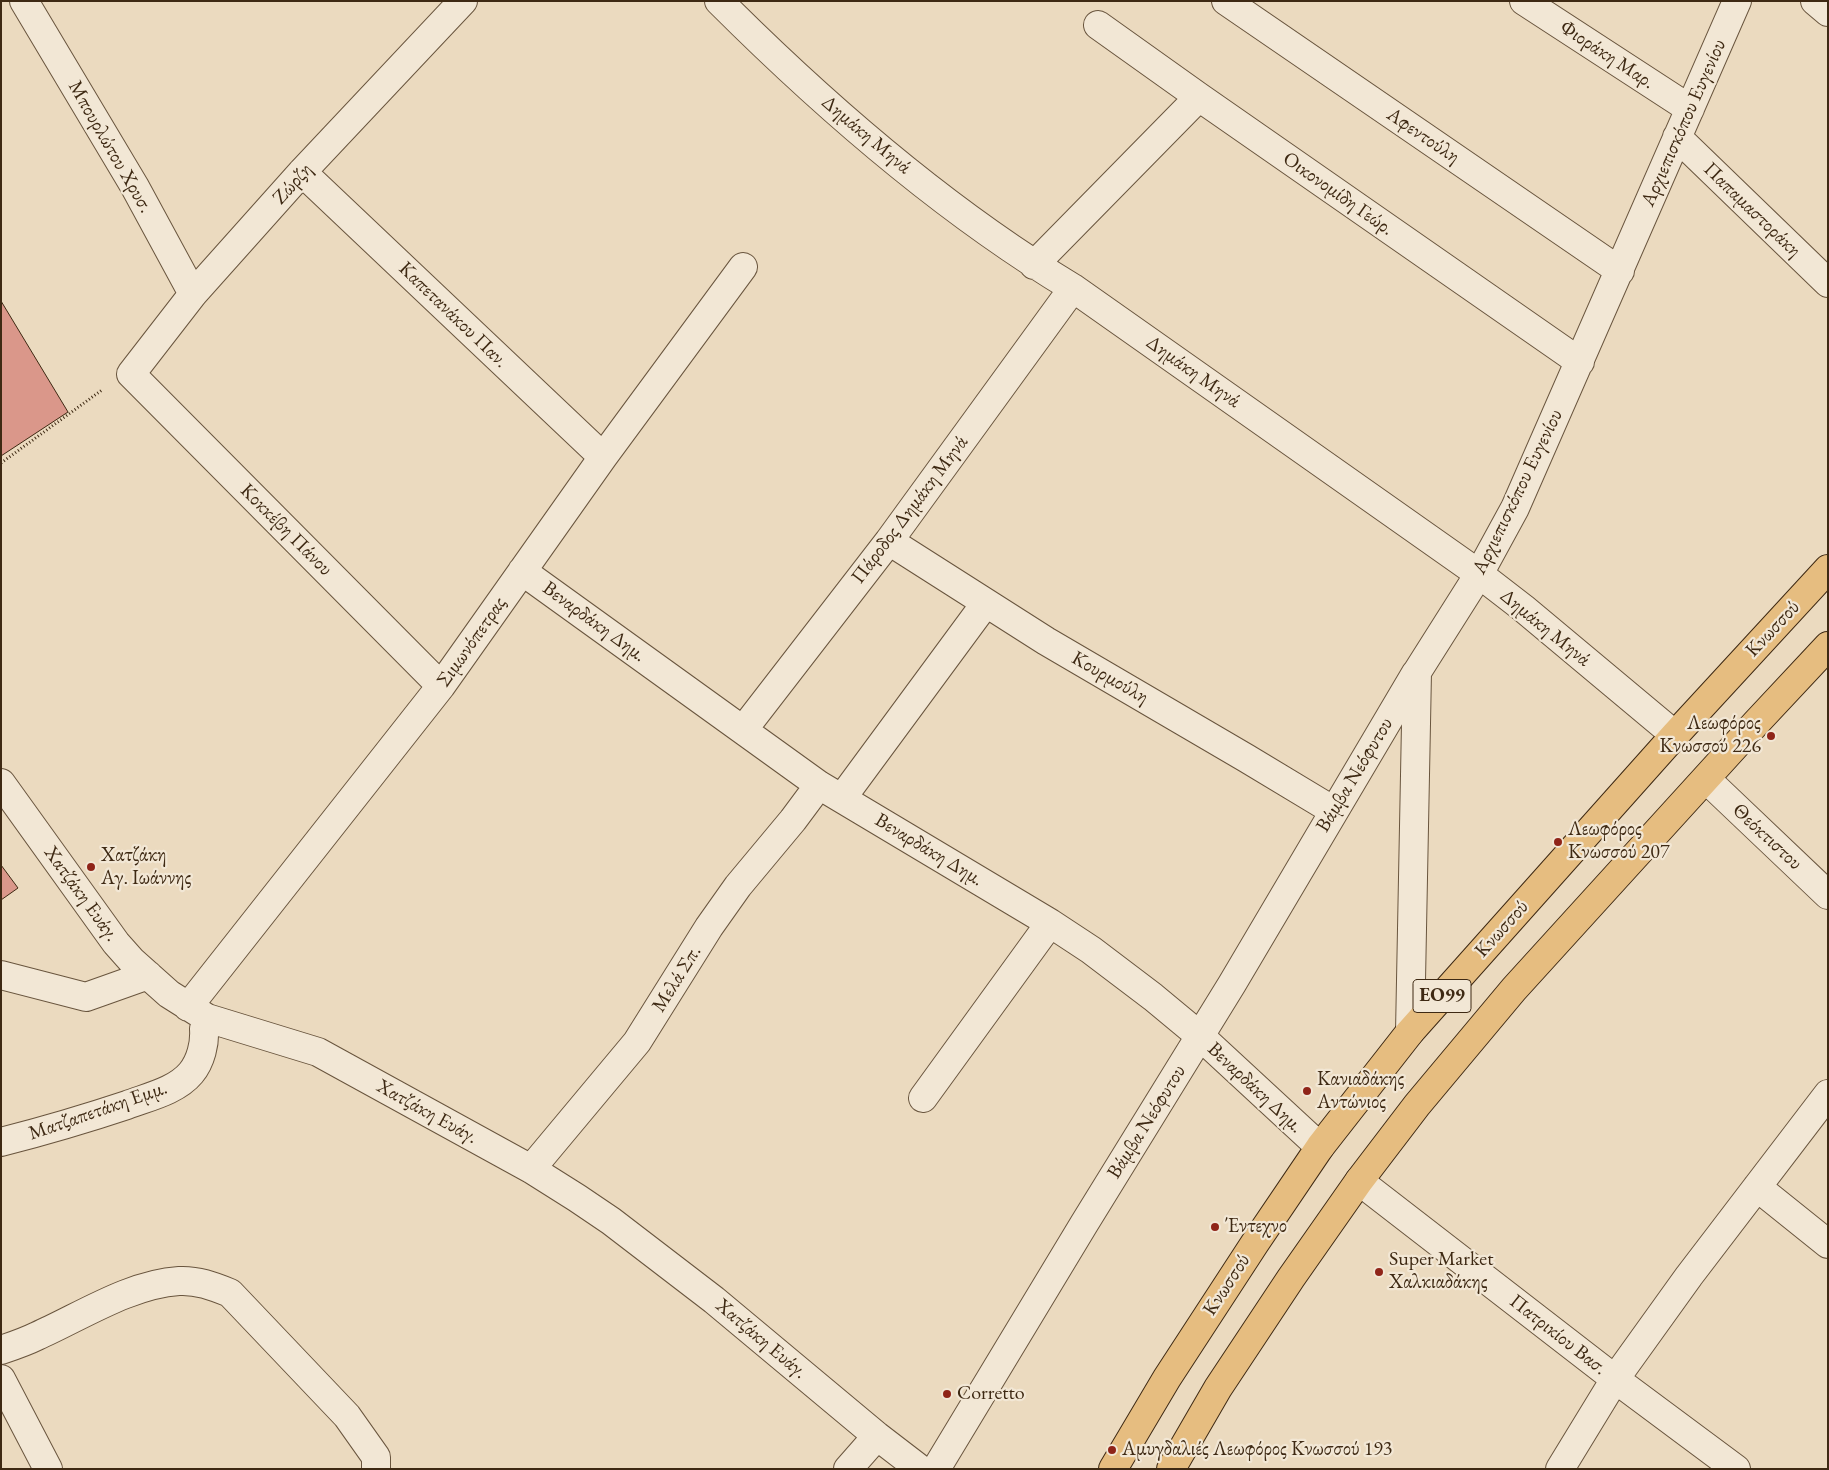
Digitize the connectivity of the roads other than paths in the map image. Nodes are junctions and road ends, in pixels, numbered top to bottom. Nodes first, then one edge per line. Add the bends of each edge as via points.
1 (24, 1) edge
2 (463, 1) edge
3 (719, 1) edge
4 (1226, 1) edge
5 (1524, 1) edge
6 (1737, 1) edge
7 (1815, 1) edge
8 (1828, 12) edge
9 (1098, 25) dead end
10 (1199, 97) junction
11 (1690, 109) junction
12 (1677, 137) junction
13 (302, 172) junction
14 (1034, 265) junction
15 (743, 268) dead end
16 (1620, 271) junction
17 (1828, 283) edge
18 (1073, 288) junction
19 (193, 294) junction
20 (1580, 362) junction
21 (131, 374) joint
22 (603, 457) junction
23 (889, 541) junction
24 (1828, 569) edge
25 (522, 571) junction
26 (1479, 574) junction
27 (985, 604) junction
28 (1828, 646) edge
29 (1417, 672) junction
30 (441, 686) junction
31 (743, 730) junction
32 (1675, 735) junction
33 (1706, 779) junction
34 (1, 783) edge
35 (819, 785) junction
36 (842, 798) junction
37 (1334, 812) junction
38 (1828, 895) edge
39 (1050, 923) junction
40 (1, 975) edge
41 (148, 975) junction
42 (188, 1007) junction
43 (212, 1020) junction
44 (1410, 1032) junction
45 (1200, 1036) junction
46 (1828, 1094) edge
47 (923, 1098) dead end
48 (1, 1142) edge
49 (1320, 1147) junction
50 (531, 1170) junction
51 (1359, 1181) junction
52 (1757, 1188) junction
53 (1828, 1244) edge
54 (1, 1350) edge
55 (1, 1379) edge
56 (1615, 1379) junction
57 (877, 1436) junction
58 (1177, 1466) edge
59 (48, 1469) edge
60 (376, 1469) edge
61 (848, 1469) edge
62 (920, 1469) edge
63 (936, 1469) edge
64 (1114, 1469) edge
65 (1560, 1469) edge
66 (1736, 1469) edge

1 - 19 street, Μπουρλώτου Χρυσ. via 136,187
2 - 13 street, Ζώρζη
3 - 14 street, Δημάκη Μηνά via 831,108 901,166
4 - 16 street, Αφεντούλη
5 - 11 street, Φιοράκη Μαρ.
6 - 11 street, Αρχιεπισκόπου Ευγενίου
7 - 8 street
9 - 10 street, Οικονομίδη Γεώρ.
10 - 14 street
10 - 20 street, Οικονομίδη Γεώρ.
11 - 12 street, Αρχιεπισκόπου Ευγενίου
12 - 16 street, Αρχιεπισκόπου Ευγενίου
12 - 17 street, Παπαμαστοράκη
13 - 19 street, Ζώρζη
13 - 22 street, Καπετανάκου Παν.
14 - 18 street, Δημάκη Μηνά
15 - 22 street, Σιμωνόπετρας
16 - 20 street, Αρχιεπισκόπου Ευγενίου
18 - 23 street, Πάροδος Δημάκη Μηνά
18 - 26 street, Δημάκη Μηνά
19 - 21 street, Ζώρζη
20 - 26 street, Αρχιεπισκόπου Ευγενίου via 1515,508
21 - 30 street, Κοκκέβη Πάνου
22 - 25 street, Σιμωνόπετρας
23 - 27 street, Κουρμούλη
23 - 31 street, Πάροδος Δημάκη Μηνά
24 - 32 main road, Κνωσσού / ΕΟ99
25 - 30 street, Σιμωνόπετρας
25 - 31 street, Βεναρδάκη Δημ.
26 - 29 street, Αρχιεπισκόπου Ευγενίου
26 - 32 street, Δημάκη Μηνά
27 - 36 street
27 - 37 street, Κουρμούλη
28 - 33 main road, ΕΟ99
29 - 37 street, Βάμβα Νεόφυτου
29 - 44 street
30 - 42 street, Σιμωνόπετρας
31 - 35 street, Βεναρδάκη Δημ.
32 - 44 main road, Κνωσσού / ΕΟ99
33 - 38 street, Θεόκτιστου
33 - 51 main road, ΕΟ99 via 1507,997
34 - 41 street, Χατζάκη Ευάγ. via 116,943
35 - 36 street, Βεναρδάκη Δημ.
35 - 50 street, Μελά Σπ. via 738,886 637,1042
36 - 39 street, Βεναρδάκη Δημ.
37 - 45 street, Βάμβα Νεόφυτου
39 - 45 street, Βεναρδάκη Δημ. via 1091,950
39 - 47 street
40 - 41 street via 86,997
41 - 42 street, Χατζάκη Ευάγ.
42 - 43 street, Χατζάκη Ευάγ.
43 - 48 street, Ματζαπετάκη Εμμ. via 204,1029 201,1055 192,1072 173,1087 76,1123
43 - 50 street, Χατζάκη Ευάγ. via 318,1052
44 - 49 main road, Κνωσσού / ΕΟ99
45 - 49 street, Βεναρδάκη Δημ.
45 - 63 street, Βάμβα Νεόφυτου
46 - 52 street
49 - 64 main road, Κνωσσού / ΕΟ99 via 1204,1319
50 - 57 street, Χατζάκη Ευάγ. via 611,1221 656,1255
51 - 56 street, Πατρικίου Βασ.
51 - 58 main road, ΕΟ99 via 1223,1381
52 - 53 street
52 - 56 street
54 - 60 street via 157,1284 180,1281 208,1284 230,1293 347,1416 376,1457
55 - 59 street
56 - 65 street
56 - 66 street, Πατρικίου Βασ.
57 - 61 street
57 - 62 street, Χατζάκη Ευάγ.

